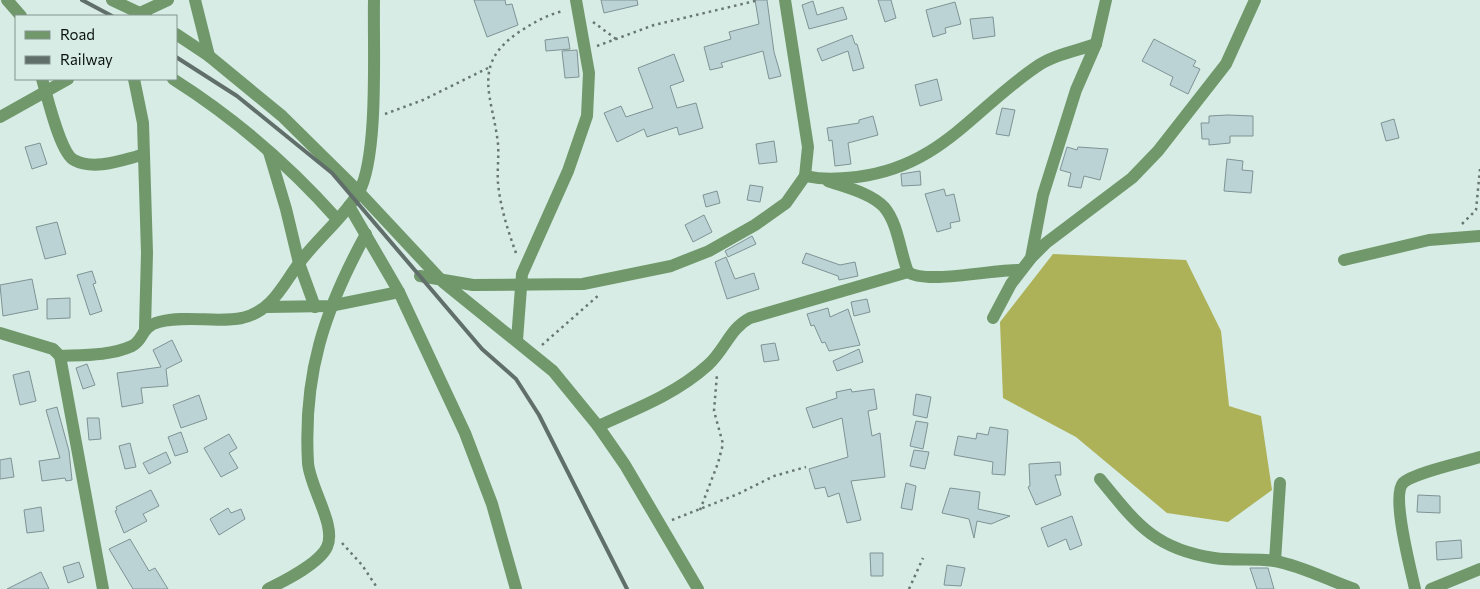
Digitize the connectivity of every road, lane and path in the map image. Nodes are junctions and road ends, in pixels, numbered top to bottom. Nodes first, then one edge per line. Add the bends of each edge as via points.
1 (7, 0) edge
2 (112, 0) edge
3 (138, 0) edge
4 (168, 0) edge
5 (195, 0) edge
6 (374, 0) edge
7 (759, 0) edge
8 (785, 0) edge
9 (1106, 0) edge
10 (1255, 0) edge
11 (577, 4) edge
12 (20, 15) edge
13 (142, 15) edge
14 (178, 35) edge
15 (616, 39) junction
16 (1096, 44) junction
17 (586, 50) junction
18 (209, 56) junction
19 (488, 68) junction
20 (42, 80) edge
21 (66, 80) edge
22 (134, 80) edge
23 (173, 80) edge
24 (46, 92) junction
25 (0, 117) edge
26 (372, 119) junction
27 (269, 151) junction
28 (142, 155) junction
29 (1480, 169) edge
30 (805, 176) junction
31 (826, 180) junction
32 (359, 192) junction
33 (349, 206) junction
34 (337, 219) junction
35 (366, 234) junction
36 (1480, 236) edge
37 (1448, 238) junction
38 (1031, 258) junction
39 (1344, 260) dead end
40 (299, 263) junction
41 (1020, 270) junction
42 (908, 272) junction
43 (420, 276) dead end
44 (617, 278) junction
45 (521, 279) junction
46 (443, 282) junction
47 (398, 292) junction
48 (330, 306) junction
49 (267, 307) junction
50 (315, 308) junction
51 (994, 318) dead end
52 (145, 328) junction
53 (0, 333) edge
54 (518, 340) junction
55 (532, 353) junction
56 (719, 355) junction
57 (60, 356) junction
58 (598, 426) junction
59 (1480, 457) edge
60 (806, 467) dead end
61 (1100, 479) dead end
62 (1280, 483) dead end
63 (700, 510) junction
64 (661, 524) junction
65 (330, 532) junction
66 (923, 558) dead end
67 (1274, 561) junction
68 (1480, 569) edge
69 (103, 589) edge
70 (268, 589) edge
71 (378, 589) edge
72 (516, 589) edge
73 (698, 589) edge
74 (909, 589) edge
75 (1354, 589) edge
76 (1415, 589) edge
77 (1431, 589) edge

1 - 12 street
2 - 13 street
3 - 13 street
4 - 13 street
5 - 18 street
6 - 26 street
7 - 15 path via 668,22
8 - 30 street via 808,147
9 - 16 street
10 - 38 street via 1226,64 1158,151 1132,178
11 - 15 path
11 - 17 street
11 - 19 path via 533,23 513,36 501,46
14 - 18 street
15 - 17 path
16 - 31 street via 1036,67 964,128 914,162 872,175
16 - 38 street via 1076,90 1056,151 1043,195
17 - 45 street via 589,73 587,116 568,171
18 - 32 street via 282,116
19 - 26 path via 423,100
19 - 45 path via 488,94 498,146 498,184
20 - 24 street
21 - 24 street
22 - 28 street via 142,123
23 - 27 street
24 - 25 street
24 - 28 street via 65,149 73,160 86,164 111,163
26 - 32 street via 368,166
27 - 34 street
27 - 40 street
28 - 52 street via 148,253
29 - 37 path via 1476,210
30 - 31 street
30 - 44 street via 786,203 710,251 672,266
31 - 42 street via 873,199 884,207
32 - 33 street
32 - 46 street
33 - 34 street
33 - 35 street
34 - 40 street
35 - 47 street
35 - 48 street
36 - 37 street
37 - 39 street via 1398,245
38 - 41 street
40 - 49 street
40 - 50 street
41 - 42 street via 924,278
41 - 51 street
42 - 56 street via 750,318 734,328
43 - 46 street
44 - 45 street via 583,284
44 - 55 path
45 - 46 street via 474,285
45 - 54 street
46 - 54 street
47 - 48 street
47 - 72 street via 465,433 492,504
48 - 50 street
48 - 65 street via 317,347 307,413 308,466
49 - 50 street
49 - 52 street via 242,318 175,319
52 - 57 street via 133,345 101,353
53 - 57 street via 53,348
54 - 55 street
55 - 58 street via 553,370
56 - 58 street via 671,392
56 - 63 path via 714,412 723,444
57 - 69 street
58 - 64 street
59 - 76 street via 1419,475 1403,484 1400,490 1400,508
60 - 63 path via 774,476
61 - 67 street via 1132,518 1162,543 1214,558
62 - 67 street
63 - 64 path
64 - 73 street
65 - 70 street via 327,548 316,560
65 - 71 path via 362,564
66 - 74 path
67 - 75 street
68 - 77 street

